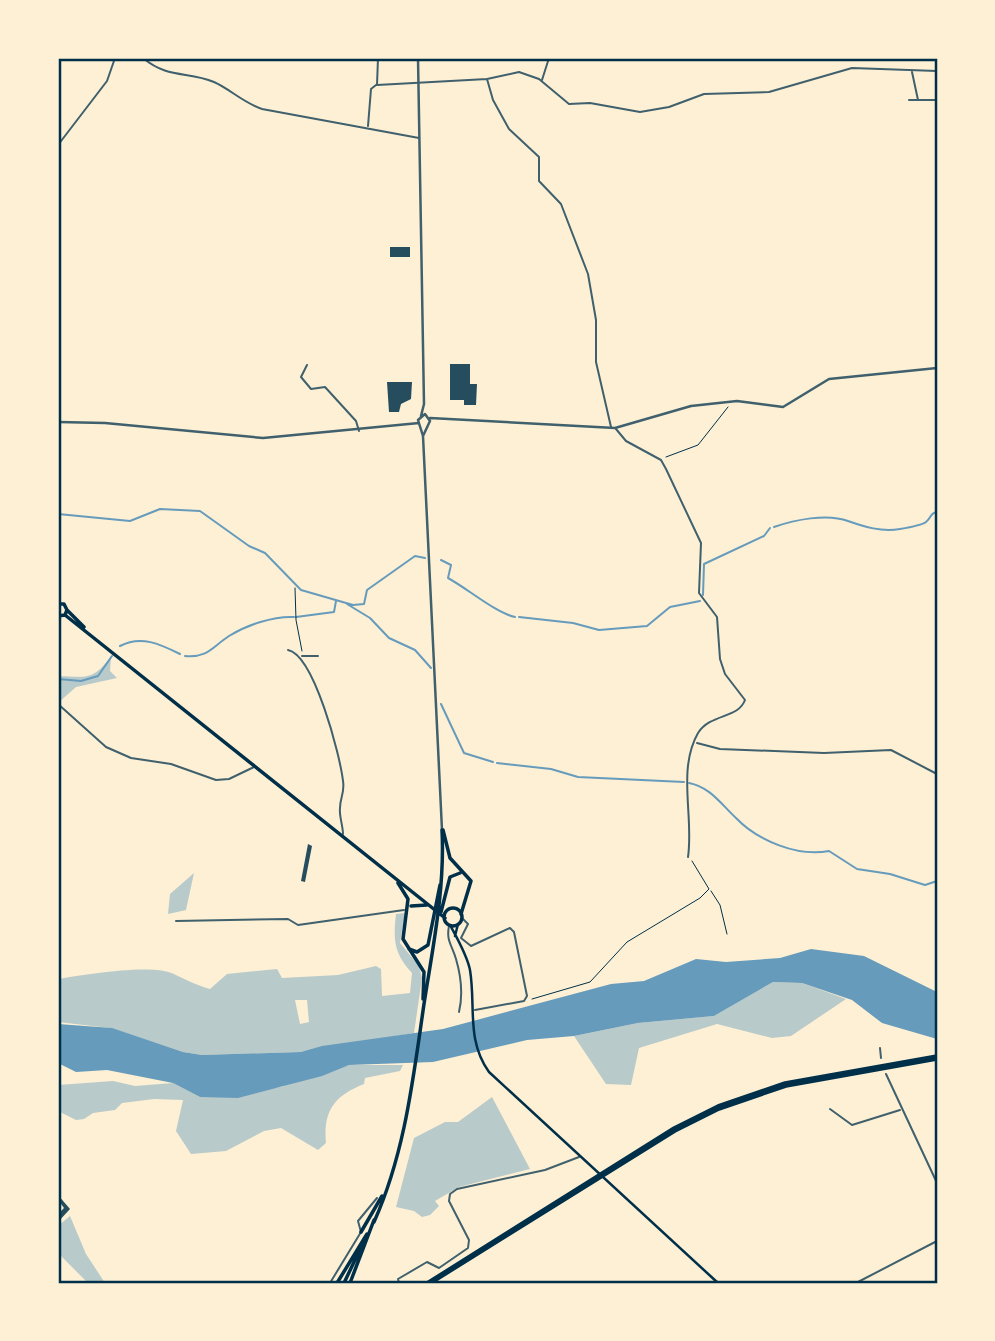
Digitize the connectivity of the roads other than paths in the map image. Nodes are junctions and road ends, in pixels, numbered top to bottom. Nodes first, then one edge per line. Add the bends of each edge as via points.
1 (115, 58) edge
2 (143, 58) edge
3 (378, 58) edge
4 (418, 58) edge
5 (549, 58) edge
6 (912, 71) junction
7 (937, 71) edge
8 (487, 79) junction
9 (541, 81) junction
10 (418, 84) junction
11 (377, 85) junction
12 (909, 100) dead end
13 (918, 100) junction
14 (937, 100) edge
15 (368, 127) junction
16 (419, 138) junction
17 (58, 145) edge
18 (307, 365) dead end
19 (937, 368) edge
20 (424, 404) junction
21 (429, 417) junction
22 (441, 419) junction
23 (58, 422) edge
24 (423, 422) junction
25 (613, 428) junction
26 (359, 430) junction
27 (58, 603) edge
28 (66, 612) junction
29 (58, 615) edge
30 (288, 650) dead end
31 (302, 655) junction
32 (318, 656) dead end
33 (58, 704) edge
34 (696, 742) junction
35 (254, 767) junction
36 (937, 774) edge
37 (442, 830) junction
38 (342, 837) junction
39 (688, 857) road end
40 (384, 870) junction
41 (465, 874) junction
42 (415, 893) junction
43 (408, 899) junction
44 (464, 901) junction
45 (439, 905) junction
46 (429, 906) junction
47 (410, 907) junction
48 (453, 909) junction
49 (448, 910) junction
50 (439, 915) junction
51 (462, 916) junction
52 (176, 920) dead end
53 (458, 924) junction
54 (450, 925) junction
55 (455, 936) junction
56 (407, 948) junction
57 (424, 1010) junction
58 (475, 1010) dead end
59 (459, 1012) dead end
60 (880, 1048) dead end
61 (881, 1058) dead end
62 (937, 1058) edge
63 (886, 1074) dead end
64 (830, 1109) dead end
65 (901, 1110) junction
66 (579, 1157) junction
67 (937, 1183) edge
68 (389, 1186) junction
69 (377, 1198) dead end
70 (374, 1220) junction
71 (361, 1232) junction
72 (368, 1234) junction
73 (937, 1241) edge
74 (431, 1282) edge
75 (330, 1283) edge
76 (337, 1283) edge
77 (344, 1283) edge
78 (350, 1283) edge
79 (399, 1283) edge
80 (718, 1283) edge
81 (856, 1283) edge

1 - 17 street via 107,81
2 - 15 street via 167,73 215,83 262,110
3 - 11 street
4 - 10 street
5 - 9 street
6 - 7 street
6 - 9 street via 844,69 768,92 704,94 669,107 640,111 569,104
6 - 13 street
8 - 9 street via 520,72
8 - 10 street
8 - 25 street via 509,129 537,153 539,181 561,204 588,274 596,320 596,362
10 - 11 street
10 - 16 street
11 - 15 street via 371,89
12 - 13 street
13 - 14 street
15 - 16 street
16 - 20 street
18 - 26 street via 301,377 306,384 311,389 325,387
19 - 25 street via 829,379 783,407 735,401 691,406
20 - 21 street
20 - 24 street
21 - 22 street
21 - 24 street
21 - 24 street
22 - 24 street
22 - 25 street
23 - 26 street via 235,438
24 - 26 street
24 - 37 street
25 - 34 street via 626,441 661,460 701,542 700,598 717,617 720,659 745,700 738,710 709,721
27 - 28 main road
28 - 29 main road
28 - 35 main road
30 - 31 street
31 - 32 street
31 - 38 street via 316,686 343,779
33 - 35 street via 106,747 131,758 172,764 211,780 229,779
34 - 36 street via 720,749 891,750
34 - 39 street via 687,768
35 - 38 main road
37 - 41 main road via 450,858
37 - 45 main road
38 - 40 main road
40 - 42 main road
40 - 43 main road
41 - 44 main road via 471,888
41 - 45 main road via 450,877
42 - 43 main road
42 - 46 main road
42 - 47 main road
43 - 47 main road
44 - 48 main road
44 - 51 main road
45 - 50 main road
46 - 47 main road
46 - 50 main road
47 - 52 street via 298,925 288,919
47 - 56 main road via 403,939
48 - 49 main road
48 - 51 main road
49 - 50 main road
49 - 50 main road
50 - 54 main road
50 - 56 main road via 428,945 417,952
50 - 57 main road
51 - 53 main road
51 - 58 street via 468,924 461,938 471,946 510,928 514,932 527,998
53 - 54 main road
53 - 55 main road
54 - 55 main road
54 - 59 street via 448,943 456,957 462,994
55 - 66 main road via 470,970 471,1013 481,1058 494,1077
56 - 57 main road via 424,972
57 - 68 main road via 399,1154
60 - 61 street
62 - 74 main road via 785,1083 740,1097 674,1128
63 - 65 street
64 - 65 street via 852,1125
65 - 67 street
66 - 79 street via 545,1170 457,1189 449,1201 469,1240 468,1248 439,1268 427,1262 398,1279
66 - 80 main road
68 - 70 main road
68 - 71 main road
69 - 71 street via 358,1221
70 - 72 main road
70 - 78 main road
71 - 75 street
72 - 76 main road
72 - 77 main road
73 - 81 street

